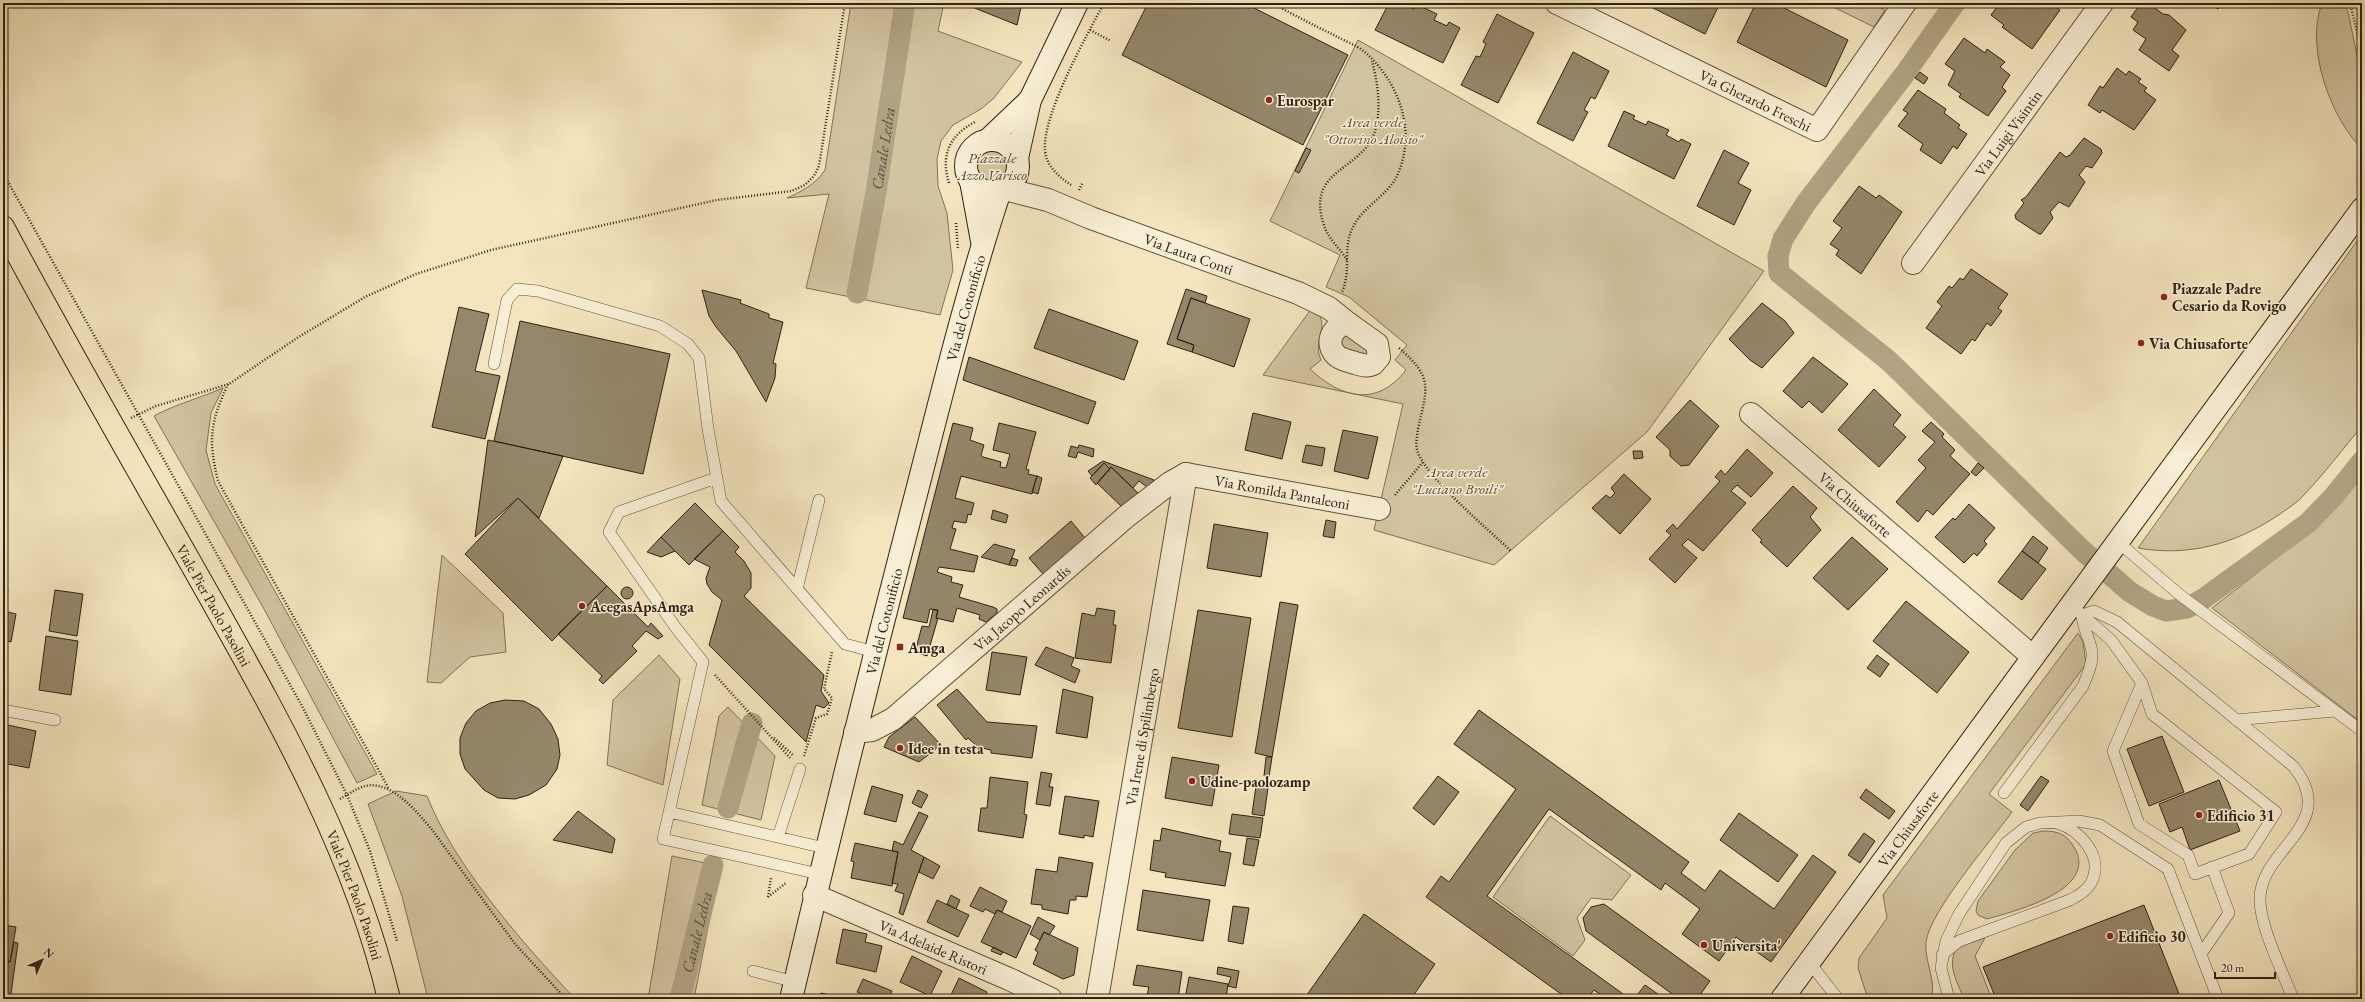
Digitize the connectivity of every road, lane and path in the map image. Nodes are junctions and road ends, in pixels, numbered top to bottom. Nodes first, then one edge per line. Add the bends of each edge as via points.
1 (845, 3) edge
2 (1077, 3) edge
3 (1104, 3) edge
4 (1272, 3) edge
5 (1557, 3) edge
6 (1905, 3) edge
7 (2102, 3) edge
8 (2350, 3) edge
9 (2358, 3) edge
10 (2362, 23) edge
11 (1090, 30) junction
12 (1112, 41) dead end
13 (2362, 53) edge
14 (1372, 60) junction
15 (1030, 100) junction
16 (978, 120) dead end
17 (988, 140) junction
18 (1010, 178) junction
19 (1083, 182) dead end
20 (960, 184) junction
21 (2362, 209) edge
22 (956, 215) dead end
23 (3, 226) edge
24 (982, 244) junction
25 (959, 253) dead end
26 (1349, 262) junction
27 (1913, 263) dead end
28 (1335, 301) junction
29 (1341, 328) dead end
30 (1393, 344) dead end
31 (494, 364) dead end
32 (228, 384) junction
33 (1751, 414) dead end
34 (115, 427) junction
35 (1423, 462) junction
36 (1186, 474) junction
37 (716, 478) junction
38 (1400, 488) dead end
39 (819, 500) dead end
40 (1379, 509) dead end
41 (2114, 548) junction
42 (1511, 551) dead end
43 (797, 589) junction
44 (2077, 610) junction
45 (836, 634) junction
46 (875, 652) junction
47 (2033, 657) junction
48 (703, 662) junction
49 (2142, 683) junction
50 (3, 710) edge
51 (2335, 711) junction
52 (55, 720) dead end
53 (2236, 720) junction
54 (765, 730) junction
55 (2362, 731) edge
56 (855, 732) junction
57 (797, 758) dead end
58 (801, 766) junction
59 (389, 789) junction
60 (2004, 793) dead end
61 (322, 808) junction
62 (669, 812) junction
63 (2055, 822) junction
64 (778, 836) junction
65 (825, 848) junction
66 (2212, 867) junction
67 (819, 874) junction
68 (791, 880) dead end
69 (814, 895) junction
70 (768, 897) dead end
71 (2201, 954) junction
72 (1942, 955) junction
73 (1809, 962) junction
74 (753, 971) dead end
75 (793, 990) edge
76 (1701, 994) dead end
77 (1708, 998) edge
78 (389, 999) edge
79 (566, 999) edge
80 (1051, 999) edge
81 (1096, 999) edge
82 (1782, 999) edge
83 (1838, 999) edge
84 (1949, 999) edge
85 (2218, 999) edge
86 (2293, 999) edge

1 - 32 path via 819,166 805,185 792,192 716,200 499,249 416,274 365,297
2 - 15 street, Via del Cotonificio
3 - 11 path
4 - 14 path via 1358,48
5 - 6 street, Via Gherardo Freschi via 1817,130
7 - 27 street, Via Luigi Visintin
8 - 13 path
9 - 10 path
11 - 12 path
11 - 19 path via 1062,88 1045,140 1048,162 1056,174 1079,190
14 - 26 path via 1393,88 1400,104 1405,120 1406,144 1403,159 1393,181 1353,226 1348,244
14 - 26 path via 1377,101 1377,118 1373,134 1365,148 1327,183 1320,201 1324,227
15 - 17 street, Via del Cotonificio
15 - 18 street, Via del Cotonificio
16 - 20 path via 962,129 951,140 945,160 945,170
17 - 18 street via 1009,146
17 - 20 street via 980,142 969,153
18 - 20 street via 987,192
18 - 24 street, Via del Cotonificio
18 - 28 street, Via Laura Conti via 1048,200 1098,221 1298,293
20 - 24 street, Via del Cotonificio
21 - 41 street, Via Chiusaforte
22 - 25 path
23 - 34 main road, Viale Pier Paolo Pasolini
24 - 46 street, Via del Cotonificio
26 - 28 path via 1348,274
28 - 29 street, Via Laura Conti
30 - 35 path via 1415,363 1425,378 1426,399 1416,444
31 - 37 lane via 507,300 517,289 538,291 660,326 688,344 699,358
32 - 34 path via 156,406
32 - 59 path via 217,408 213,425 211,451 218,481
33 - 47 street, Via Chiusaforte
34 - 61 main road, Viale Pier Paolo Pasolini via 258,683
35 - 38 path
35 - 42 path
36 - 40 street, Via Romilda Pantaleoni
36 - 56 street, Via Jacopo Leonardis via 1127,516 893,719 872,730
36 - 81 street, Via Irene di Spilimbergo
37 - 43 lane via 721,501
37 - 48 lane via 619,512 609,532
39 - 43 lane
41 - 44 street, Via Chiusaforte via 2096,572
41 - 51 lane
43 - 45 lane
44 - 47 street, Via Chiusaforte
44 - 49 lane via 2111,640
44 - 53 lane via 2094,611 2116,622
44 - 60 lane via 2092,652 2089,672 2083,686
45 - 46 lane via 845,644
45 - 58 path via 824,689 832,698 827,714 816,718
46 - 56 street, Via del Cotonificio
47 - 73 street, Via Chiusaforte
48 - 54 path
48 - 62 lane
49 - 66 lane via 2113,751 2139,824 2188,855 2195,874
49 - 66 lane via 2152,714 2276,812 2250,854
50 - 52 lane
51 - 53 lane
51 - 55 lane
53 - 86 lane via 2293,766 2304,779 2308,794 2308,808 2303,823 2263,881 2260,897 2261,914
54 - 57 path
54 - 58 path
56 - 65 street, Via del Cotonificio
58 - 64 lane
59 - 61 path via 364,786
59 - 79 path via 433,831 516,944
61 - 78 main road, Viale Pier Paolo Pasolini via 363,914
62 - 64 lane
62 - 67 lane via 663,839
63 - 71 lane via 2079,821 2100,825 2168,869
63 - 72 lane via 2040,823 2026,828 2006,843 1959,914
63 - 72 lane via 2068,826 2087,844 2093,859 2094,872 2091,883 2082,893 2070,900 1959,941
64 - 65 lane
65 - 67 street, Via del Cotonificio
66 - 71 lane via 2229,913
67 - 69 street, Via del Cotonificio
68 - 70 path
69 - 75 street, Via del Cotonificio
69 - 80 street, Via Adelaide Ristori
71 - 85 lane
72 - 84 lane via 1941,968
73 - 82 street, Via Chiusaforte
73 - 83 lane
74 - 75 lane
76 - 77 path

